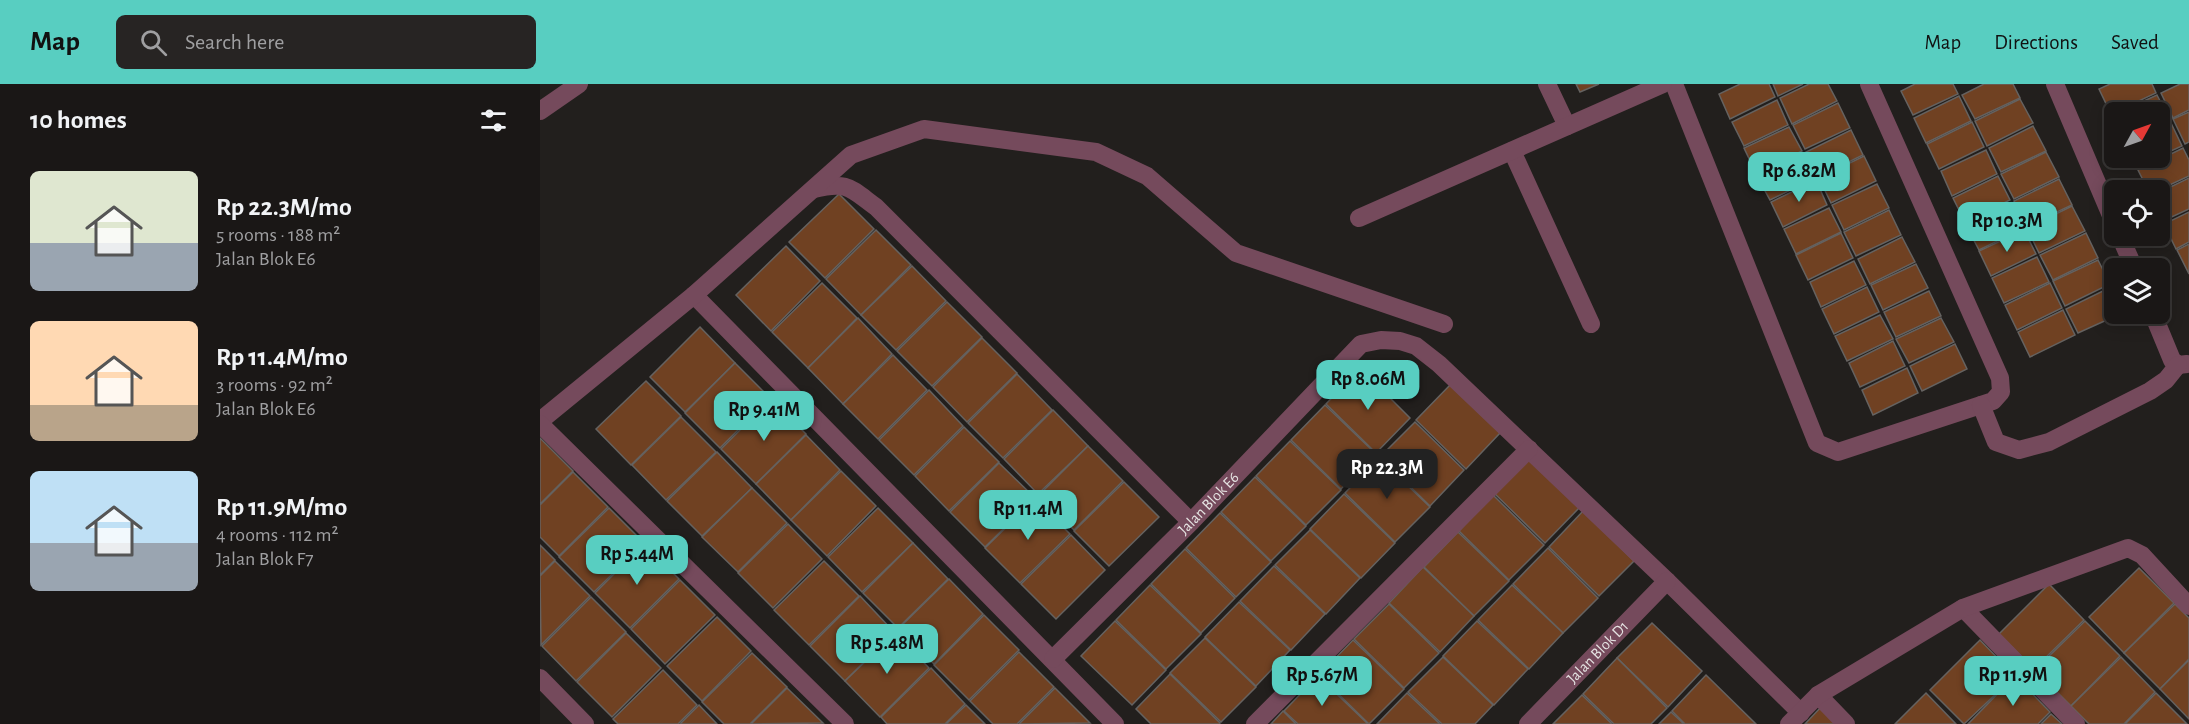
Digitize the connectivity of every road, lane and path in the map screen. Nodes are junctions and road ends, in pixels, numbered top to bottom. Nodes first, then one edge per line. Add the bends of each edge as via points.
1 (1547, 84) edge
2 (1663, 84) edge
3 (1674, 84) edge
4 (1869, 84) edge
5 (2055, 84) edge
6 (575, 85) edge
7 (540, 111) edge
8 (1567, 126) junction
9 (1512, 151) junction
10 (814, 189) junction
11 (2104, 199) edge
12 (1359, 218) dead end
13 (694, 295) junction
14 (1444, 324) dead end
15 (1591, 324) dead end
16 (2157, 324) edge
17 (2183, 364) edge
18 (1981, 405) junction
19 (540, 423) edge
20 (1529, 448) junction
21 (1191, 522) junction
22 (1667, 581) junction
23 (2189, 606) edge
24 (1963, 608) junction
25 (1053, 659) junction
26 (540, 678) edge
27 (1818, 695) junction
28 (1795, 718) edge
29 (585, 724) edge
30 (845, 724) edge
31 (1115, 724) edge
32 (1255, 724) edge
33 (1528, 724) edge
34 (1846, 724) edge
35 (2076, 724) edge

1 - 8 street
2 - 8 street
3 - 18 street via 1817,443 1838,452
4 - 18 street via 2000,378 2001,392 1993,401
5 - 11 street
6 - 7 street
8 - 9 street
9 - 12 street
9 - 15 street
10 - 13 street
10 - 14 street via 851,155 924,129 1096,152 1147,176 1236,253
10 - 21 street via 834,184 849,187 876,207
13 - 19 street
13 - 25 street
16 - 17 street via 2172,360
17 - 18 street via 2150,392 2031,448 2019,450 1996,442
19 - 30 street
20 - 21 street, Jalan Blok E6 via 1416,346 1400,340 1361,344
20 - 22 street
20 - 32 street
21 - 25 street, Jalan Blok E6
22 - 28 street
22 - 33 street, Jalan Blok D1
23 - 24 street via 2142,555 2128,548
24 - 27 street
24 - 35 street
25 - 31 street
26 - 29 street
27 - 28 street
27 - 34 street

